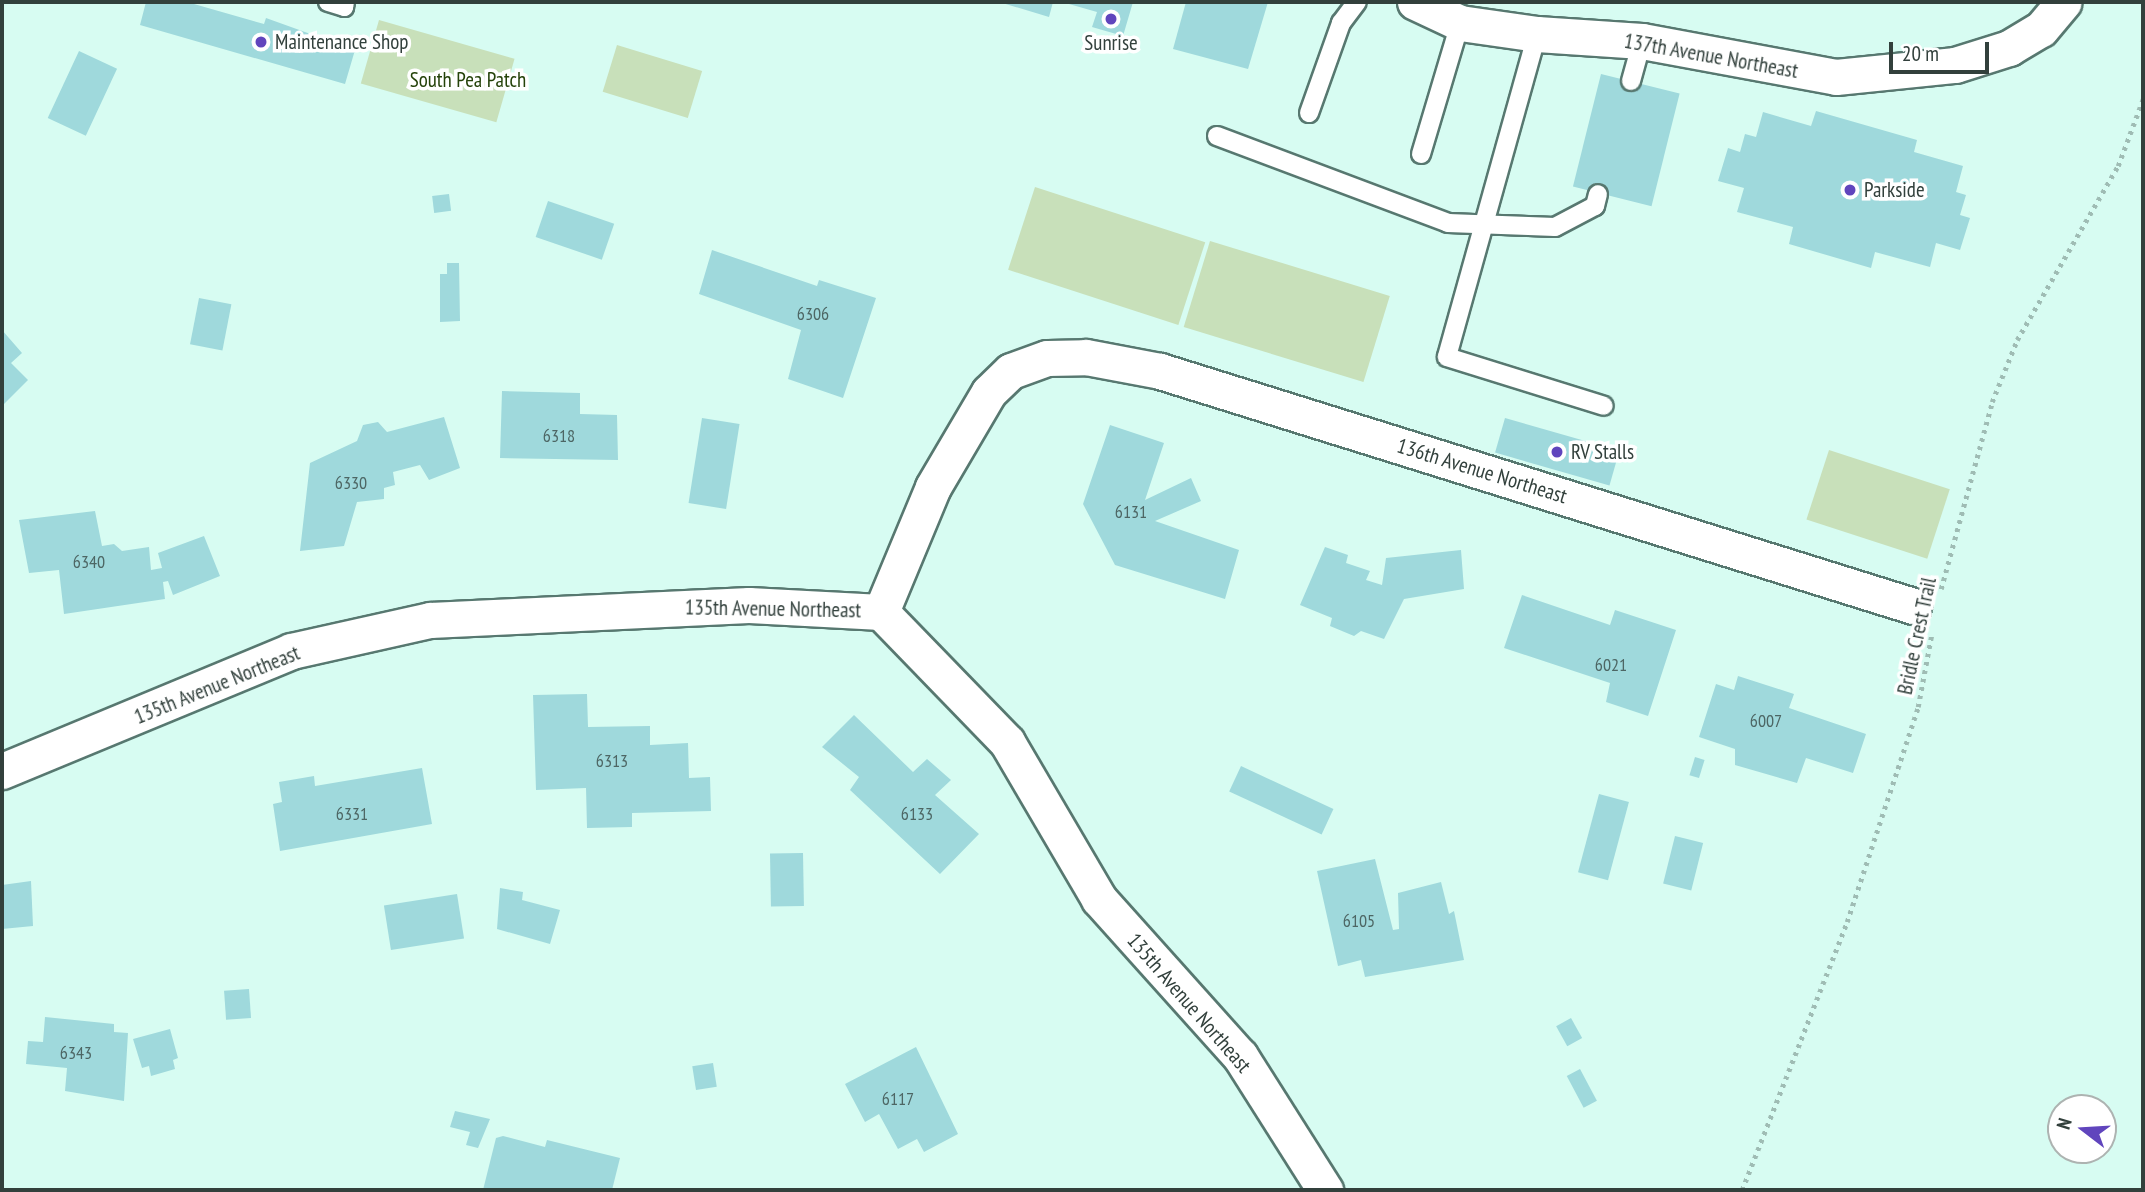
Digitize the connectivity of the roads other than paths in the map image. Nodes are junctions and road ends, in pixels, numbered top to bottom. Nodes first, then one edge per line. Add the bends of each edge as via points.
1 (328, 2) edge
2 (345, 2) edge
3 (1357, 2) edge
4 (1415, 2) edge
5 (2064, 2) edge
6 (1460, 23) junction
7 (1537, 34) junction
8 (1642, 41) junction
9 (1630, 81) dead end
10 (1309, 113) dead end
11 (1217, 136) dead end
12 (1421, 154) dead end
13 (1598, 194) dead end
14 (1482, 226) junction
15 (1604, 406) dead end
16 (1929, 609) road end
17 (881, 612) junction
18 (2, 771) edge
19 (1325, 1190) edge

1 - 2 lane via 344,6
3 - 10 lane via 1341,23
4 - 6 street, 137th Avenue Northeast
5 - 8 street, 137th Avenue Northeast via 2041,29 2009,48 1955,65 1836,77
6 - 7 street, 137th Avenue Northeast
6 - 12 lane
7 - 8 street, 137th Avenue Northeast
7 - 14 lane
8 - 9 lane
11 - 14 lane via 1448,223
13 - 14 lane via 1595,206 1555,227
14 - 15 lane via 1447,357
16 - 17 street, 136th Avenue Northeast via 1160,370 1086,357 1048,358 1011,371 989,393 933,487
17 - 18 street, 135th Avenue Northeast via 735,605 430,620 291,651
17 - 19 street, 135th Avenue Northeast via 1007,742 1099,899 1240,1056

